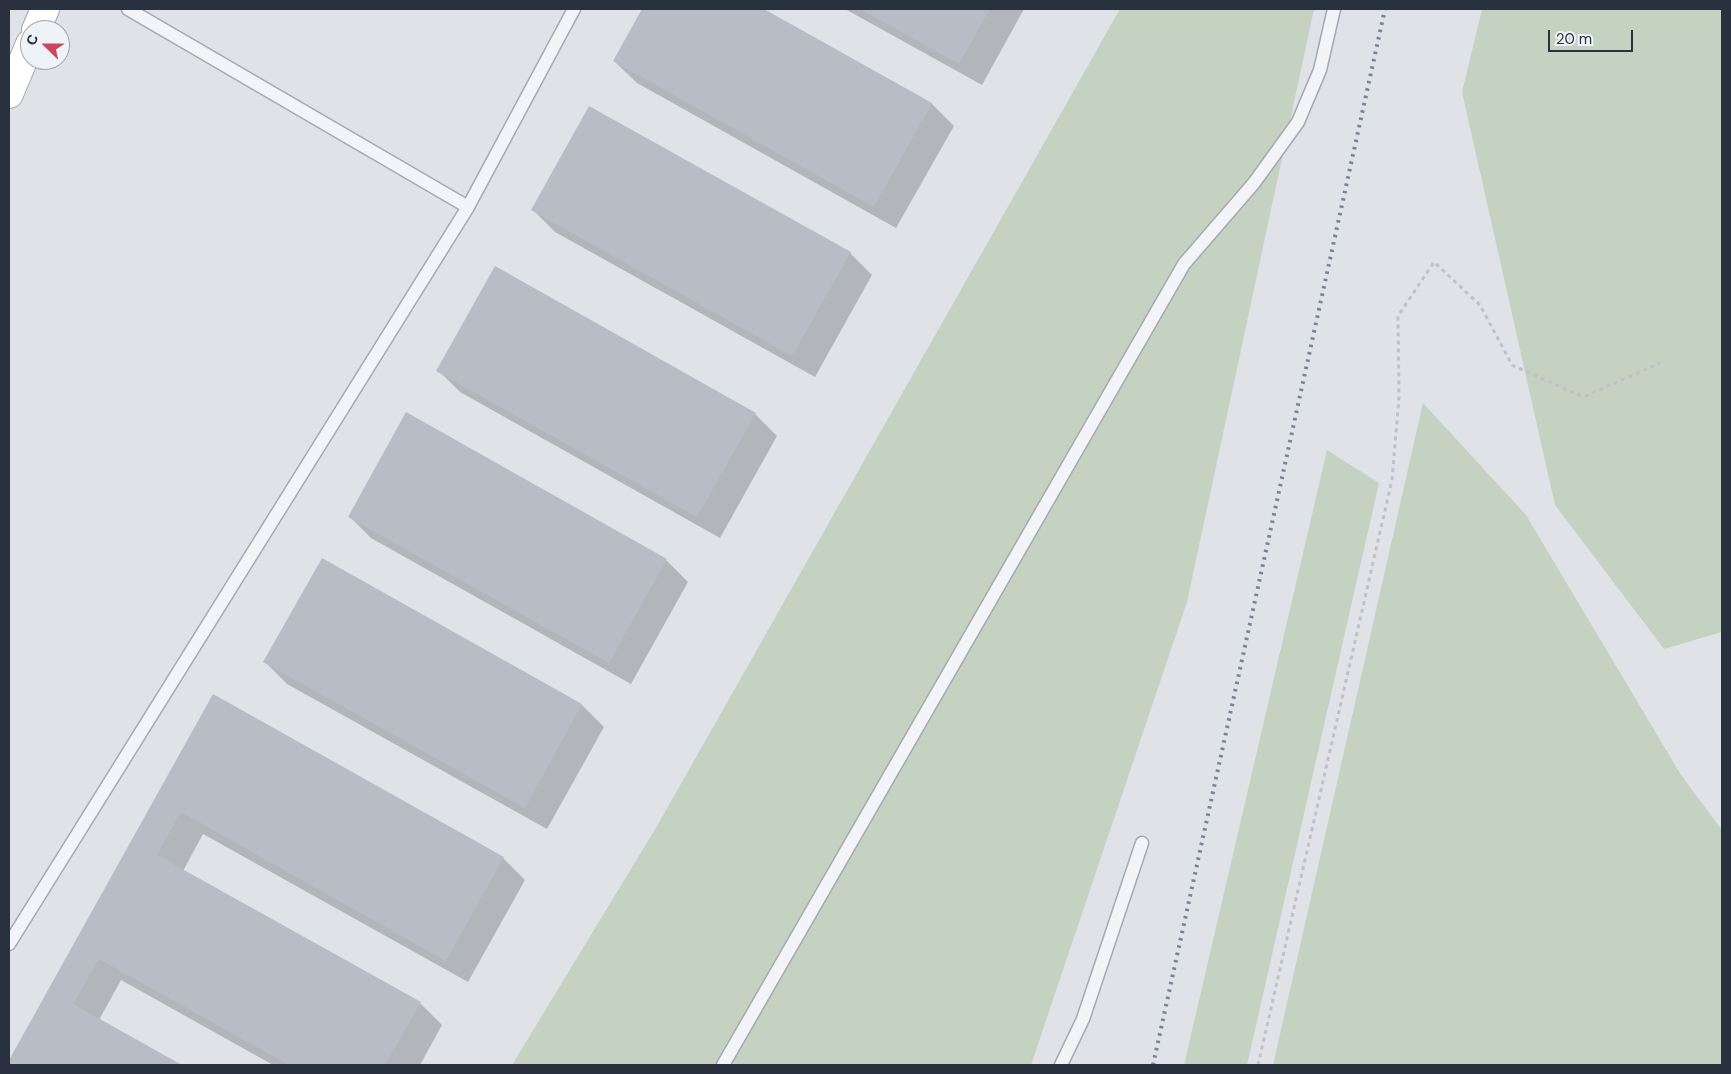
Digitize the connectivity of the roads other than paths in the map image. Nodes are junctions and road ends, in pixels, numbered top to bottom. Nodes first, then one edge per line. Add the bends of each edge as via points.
1 (128, 9) edge
2 (574, 9) edge
3 (1334, 9) edge
4 (20, 68) edge
5 (9, 94) edge
6 (468, 207) junction
7 (1142, 843) dead end
8 (9, 944) edge
9 (723, 1065) edge
10 (1061, 1065) edge

1 - 6 lane
2 - 6 lane
3 - 9 lane via 1320,70 1298,122 1254,184 1184,264
4 - 5 main road
6 - 8 lane
7 - 10 lane via 1084,1019

